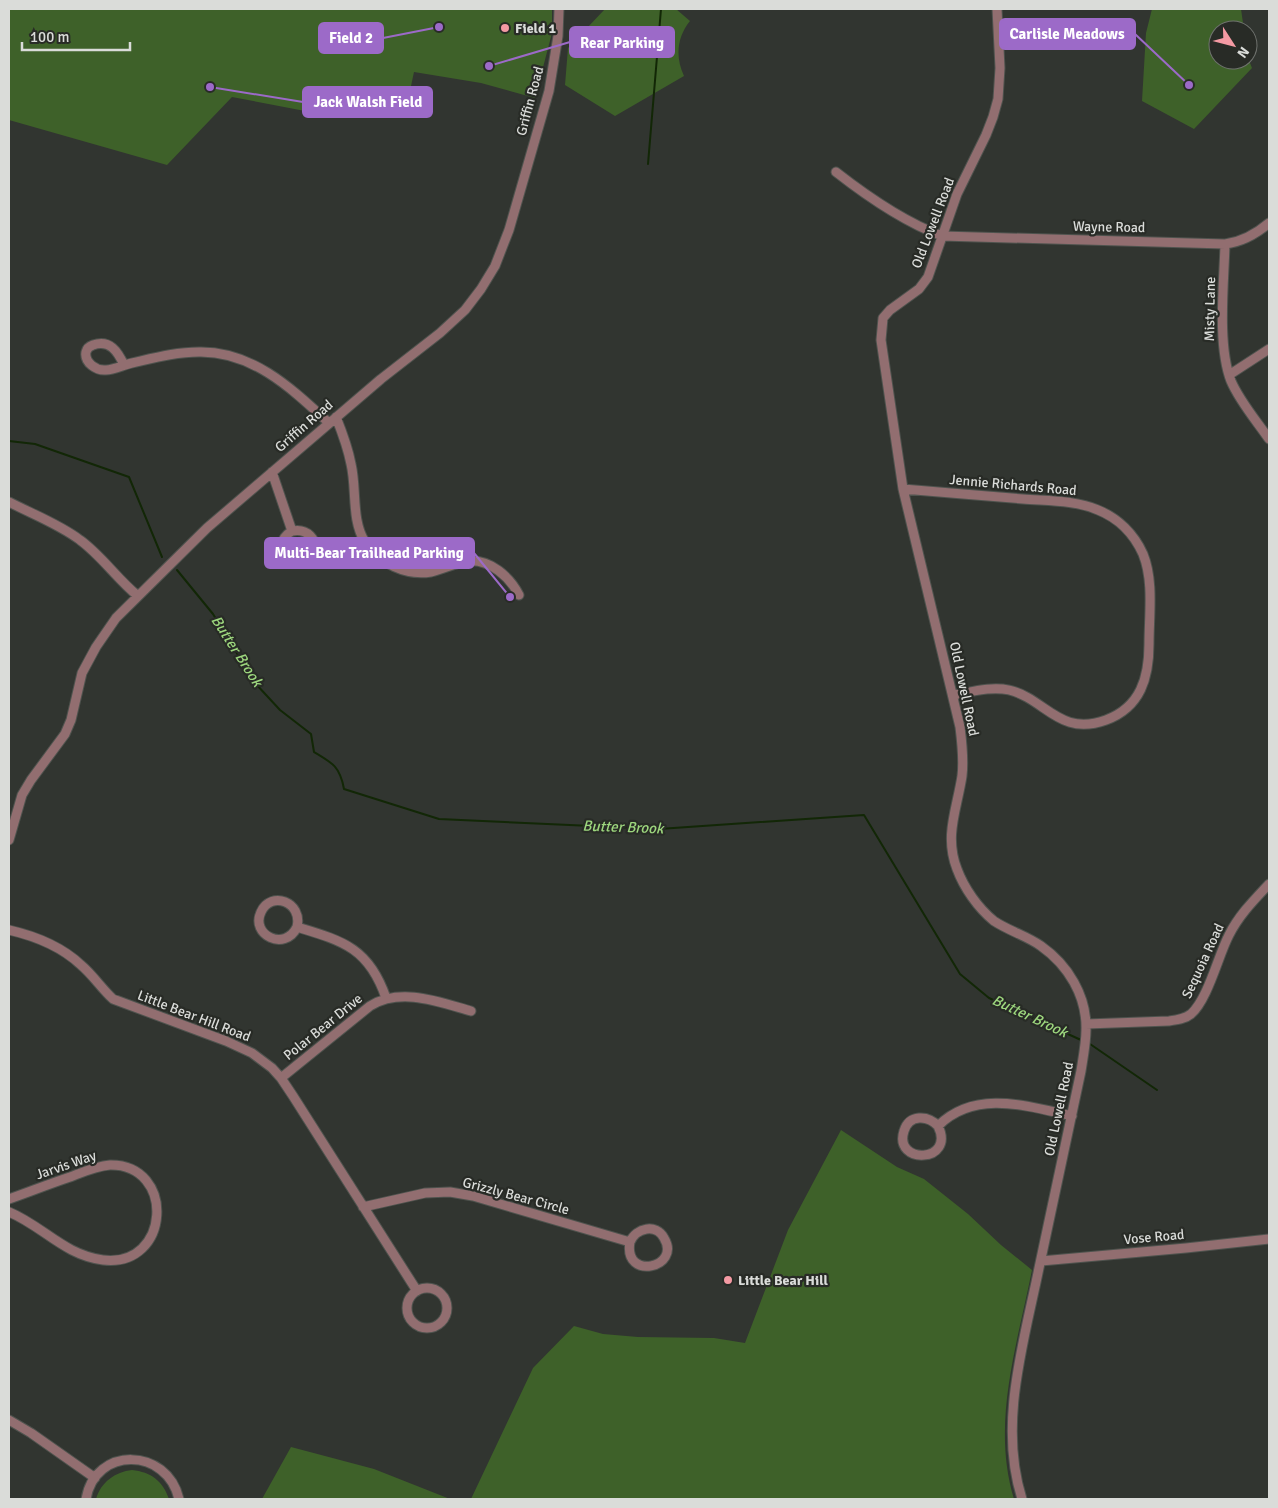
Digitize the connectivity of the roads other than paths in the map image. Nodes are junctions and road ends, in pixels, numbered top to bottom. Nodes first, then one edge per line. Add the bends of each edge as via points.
1 (559, 9) edge
2 (997, 9) edge
3 (836, 172) dead end
4 (1269, 223) edge
5 (942, 236) junction
6 (1225, 244) junction
7 (1269, 349) edge
8 (124, 365) dead end
9 (1229, 374) junction
10 (333, 420) junction
11 (1269, 439) edge
12 (272, 472) junction
13 (903, 489) junction
14 (9, 502) edge
15 (292, 531) dead end
16 (519, 595) dead end
17 (138, 596) junction
18 (953, 695) junction
19 (9, 840) edge
20 (1269, 884) edge
21 (297, 927) junction
22 (9, 930) edge
23 (386, 998) junction
24 (472, 1011) dead end
25 (1086, 1024) junction
26 (281, 1078) junction
27 (1072, 1116) junction
28 (938, 1126) junction
29 (9, 1199) edge
30 (363, 1207) junction
31 (9, 1212) edge
32 (1269, 1239) edge
33 (630, 1242) junction
34 (1041, 1261) junction
35 (417, 1291) junction
36 (9, 1420) edge
37 (95, 1478) junction
38 (86, 1499) edge
39 (180, 1499) edge
40 (1022, 1499) edge

1 - 10 street, Griffin Road via 549,91 509,230 495,266 465,310
2 - 5 street, Old Lowell Road via 1000,51 998,99 986,135 957,194
3 - 5 street, Wayne Road via 920,228
4 - 6 street, Wayne Road via 1247,238
5 - 6 street, Wayne Road
5 - 13 street, Old Lowell Road via 928,276 919,289 890,310 881,326
6 - 9 street, Misty Lane via 1223,338
7 - 9 street
8 - 10 street via 187,352 216,352 236,357 268,372
9 - 11 street, Misty Lane via 1243,402
10 - 12 street, Griffin Road
10 - 16 street via 351,464 358,524 364,541 378,557 396,568 418,572 430,572 468,561 478,562 500,572
12 - 15 street
12 - 17 street, Griffin Road via 207,528
13 - 18 street, Old Lowell Road
13 - 18 street, Jennie Richards Road via 1062,502 1096,509 1116,520 1132,535 1146,565 1149,664 1139,694 1124,710 1101,721 1074,723 1054,716 1007,690
14 - 17 street via 80,540
17 - 19 street, Griffin Road via 116,618 88,661 65,734 22,795
18 - 25 street, Old Lowell Road via 963,752 960,791 950,837 957,870 981,909 1056,958 1081,996
20 - 25 street, Sequoia Road via 1235,924 1201,1001 1190,1015 1170,1021
21 - 21 street via 296,911 283,901 268,904 260,913 261,929 266,936 282,939
21 - 23 street via 340,942 357,952 376,974
22 - 26 street, Little Bear Hill Road via 60,948 113,999 240,1047 263,1060
23 - 24 street, Polar Bear Drive via 399,996 428,1000
23 - 26 street, Polar Bear Drive via 370,1006
25 - 27 street, Old Lowell Road
26 - 30 street, Little Bear Hill Road
27 - 28 street via 1012,1103 987,1104 956,1112
27 - 34 street, Old Lowell Road
28 - 28 street via 940,1144 933,1153 916,1155 906,1147 903,1134 909,1123 928,1118
29 - 31 street, Jarvis Way via 95,1168 114,1165 133,1171 148,1184 157,1202 158,1215 145,1245 129,1256 109,1260 70,1250
30 - 33 street, Grizzly Bear Circle via 425,1193 450,1192
30 - 35 street, Little Bear Hill Road
32 - 34 street, Vose Road
33 - 33 street via 630,1254 640,1265 656,1265 666,1254 666,1242 656,1231 640,1231
34 - 40 street, Old Lowell Road via 1021,1349 1014,1400 1013,1458
35 - 35 street via 408,1302 412,1321 424,1328 437,1326 447,1310 444,1298 429,1288
36 - 37 street
37 - 38 street
37 - 39 street via 117,1462 145,1461 162,1469 174,1483

